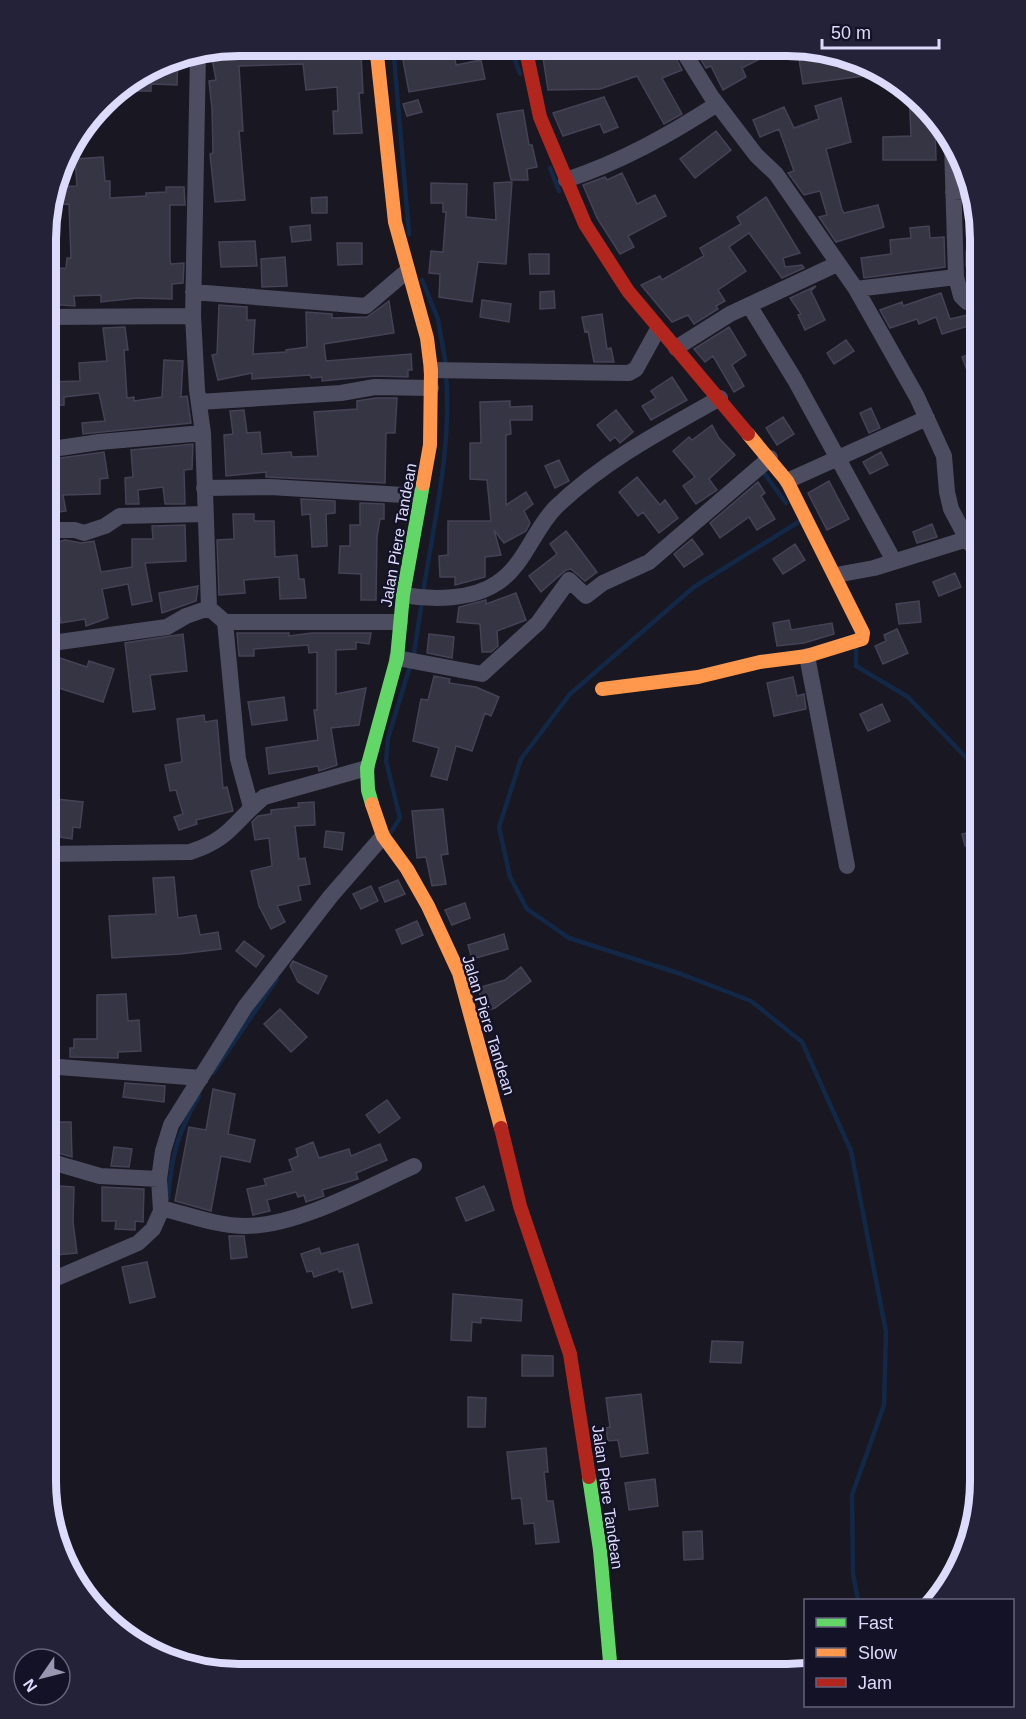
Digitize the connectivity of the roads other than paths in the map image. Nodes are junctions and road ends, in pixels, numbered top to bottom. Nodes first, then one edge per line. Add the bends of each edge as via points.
1 (377, 56) edge
2 (527, 56) edge
3 (686, 56) edge
4 (198, 61) edge
5 (717, 104) junction
6 (952, 158) edge
7 (566, 180) junction
8 (964, 191) edge
9 (953, 192) junction
10 (837, 264) junction
11 (407, 271) junction
12 (956, 277) junction
13 (856, 289) junction
14 (193, 292) junction
15 (970, 302) edge
16 (749, 305) junction
17 (193, 316) junction
18 (56, 317) edge
19 (658, 329) junction
20 (676, 348) junction
21 (434, 369) junction
22 (430, 388) junction
23 (720, 398) junction
24 (199, 402) junction
25 (927, 418) junction
26 (203, 433) junction
27 (56, 448) edge
28 (770, 458) junction
29 (837, 458) junction
30 (788, 481) junction
31 (204, 488) junction
32 (420, 496) junction
33 (205, 514) junction
34 (56, 530) edge
35 (967, 539) junction
36 (970, 543) edge
37 (894, 561) junction
38 (836, 575) junction
39 (408, 596) junction
40 (209, 608) junction
41 (225, 622) junction
42 (400, 622) junction
43 (56, 644) edge
44 (807, 656) junction
45 (396, 658) junction
46 (602, 690) dead end
47 (367, 768) junction
48 (251, 807) junction
49 (384, 837) junction
50 (56, 854) edge
51 (847, 866) dead end
52 (56, 1067) edge
53 (201, 1078) junction
54 (56, 1163) edge
55 (414, 1166) dead end
56 (159, 1179) junction
57 (161, 1208) junction
58 (56, 1278) edge
59 (610, 1664) edge

1 - 11 street, Jalan Piere Tandean via 395,222
2 - 7 street via 540,117
3 - 5 street
4 - 14 street
5 - 7 street via 637,152
5 - 10 street via 756,155 776,174
6 - 9 street
7 - 19 street via 585,224
8 - 9 street
9 - 12 street
10 - 13 street
10 - 16 street
11 - 14 street via 366,306
11 - 21 street, Jalan Piere Tandean
12 - 13 street
12 - 15 street via 961,296
13 - 25 street
14 - 17 street
16 - 20 street
16 - 29 street
17 - 18 street
17 - 24 street
19 - 20 street
19 - 21 street via 636,369 629,373
20 - 23 street
21 - 22 street, Jalan Piere Tandean
22 - 24 street via 375,387 341,393
22 - 32 street, Jalan Piere Tandean via 430,446
23 - 28 street
23 - 39 street via 622,453 555,508 521,559 496,585 466,595
24 - 26 street
25 - 29 street
25 - 35 street via 944,456 951,509
26 - 27 street
26 - 31 street
28 - 30 street
28 - 45 street via 649,562 603,583 585,596 569,580 538,623 482,674
29 - 30 street
29 - 37 street
30 - 38 street
31 - 32 street via 270,487
31 - 33 street
32 - 39 street, Jalan Piere Tandean
33 - 34 street via 120,516 105,526 84,532
33 - 40 street
35 - 36 street
35 - 37 street
37 - 38 street
38 - 44 street via 856,615 862,639
39 - 42 street, Jalan Piere Tandean
40 - 41 street
40 - 43 street via 167,627
41 - 42 street
41 - 48 street via 238,759
42 - 45 street, Jalan Piere Tandean
44 - 46 street
44 - 51 street
45 - 47 street, Jalan Piere Tandean
47 - 48 street via 264,797
47 - 49 street, Jalan Piere Tandean via 368,790
48 - 50 street via 229,833 190,852
49 - 53 street via 330,897 245,1007
49 - 59 street, Jalan Piere Tandean via 428,906 459,973 520,1206 570,1354 600,1550
52 - 53 street
53 - 56 street via 171,1125
54 - 56 street via 100,1176
55 - 57 street via 292,1219 265,1224 218,1223
56 - 57 street
57 - 58 street via 158,1222 144,1239

